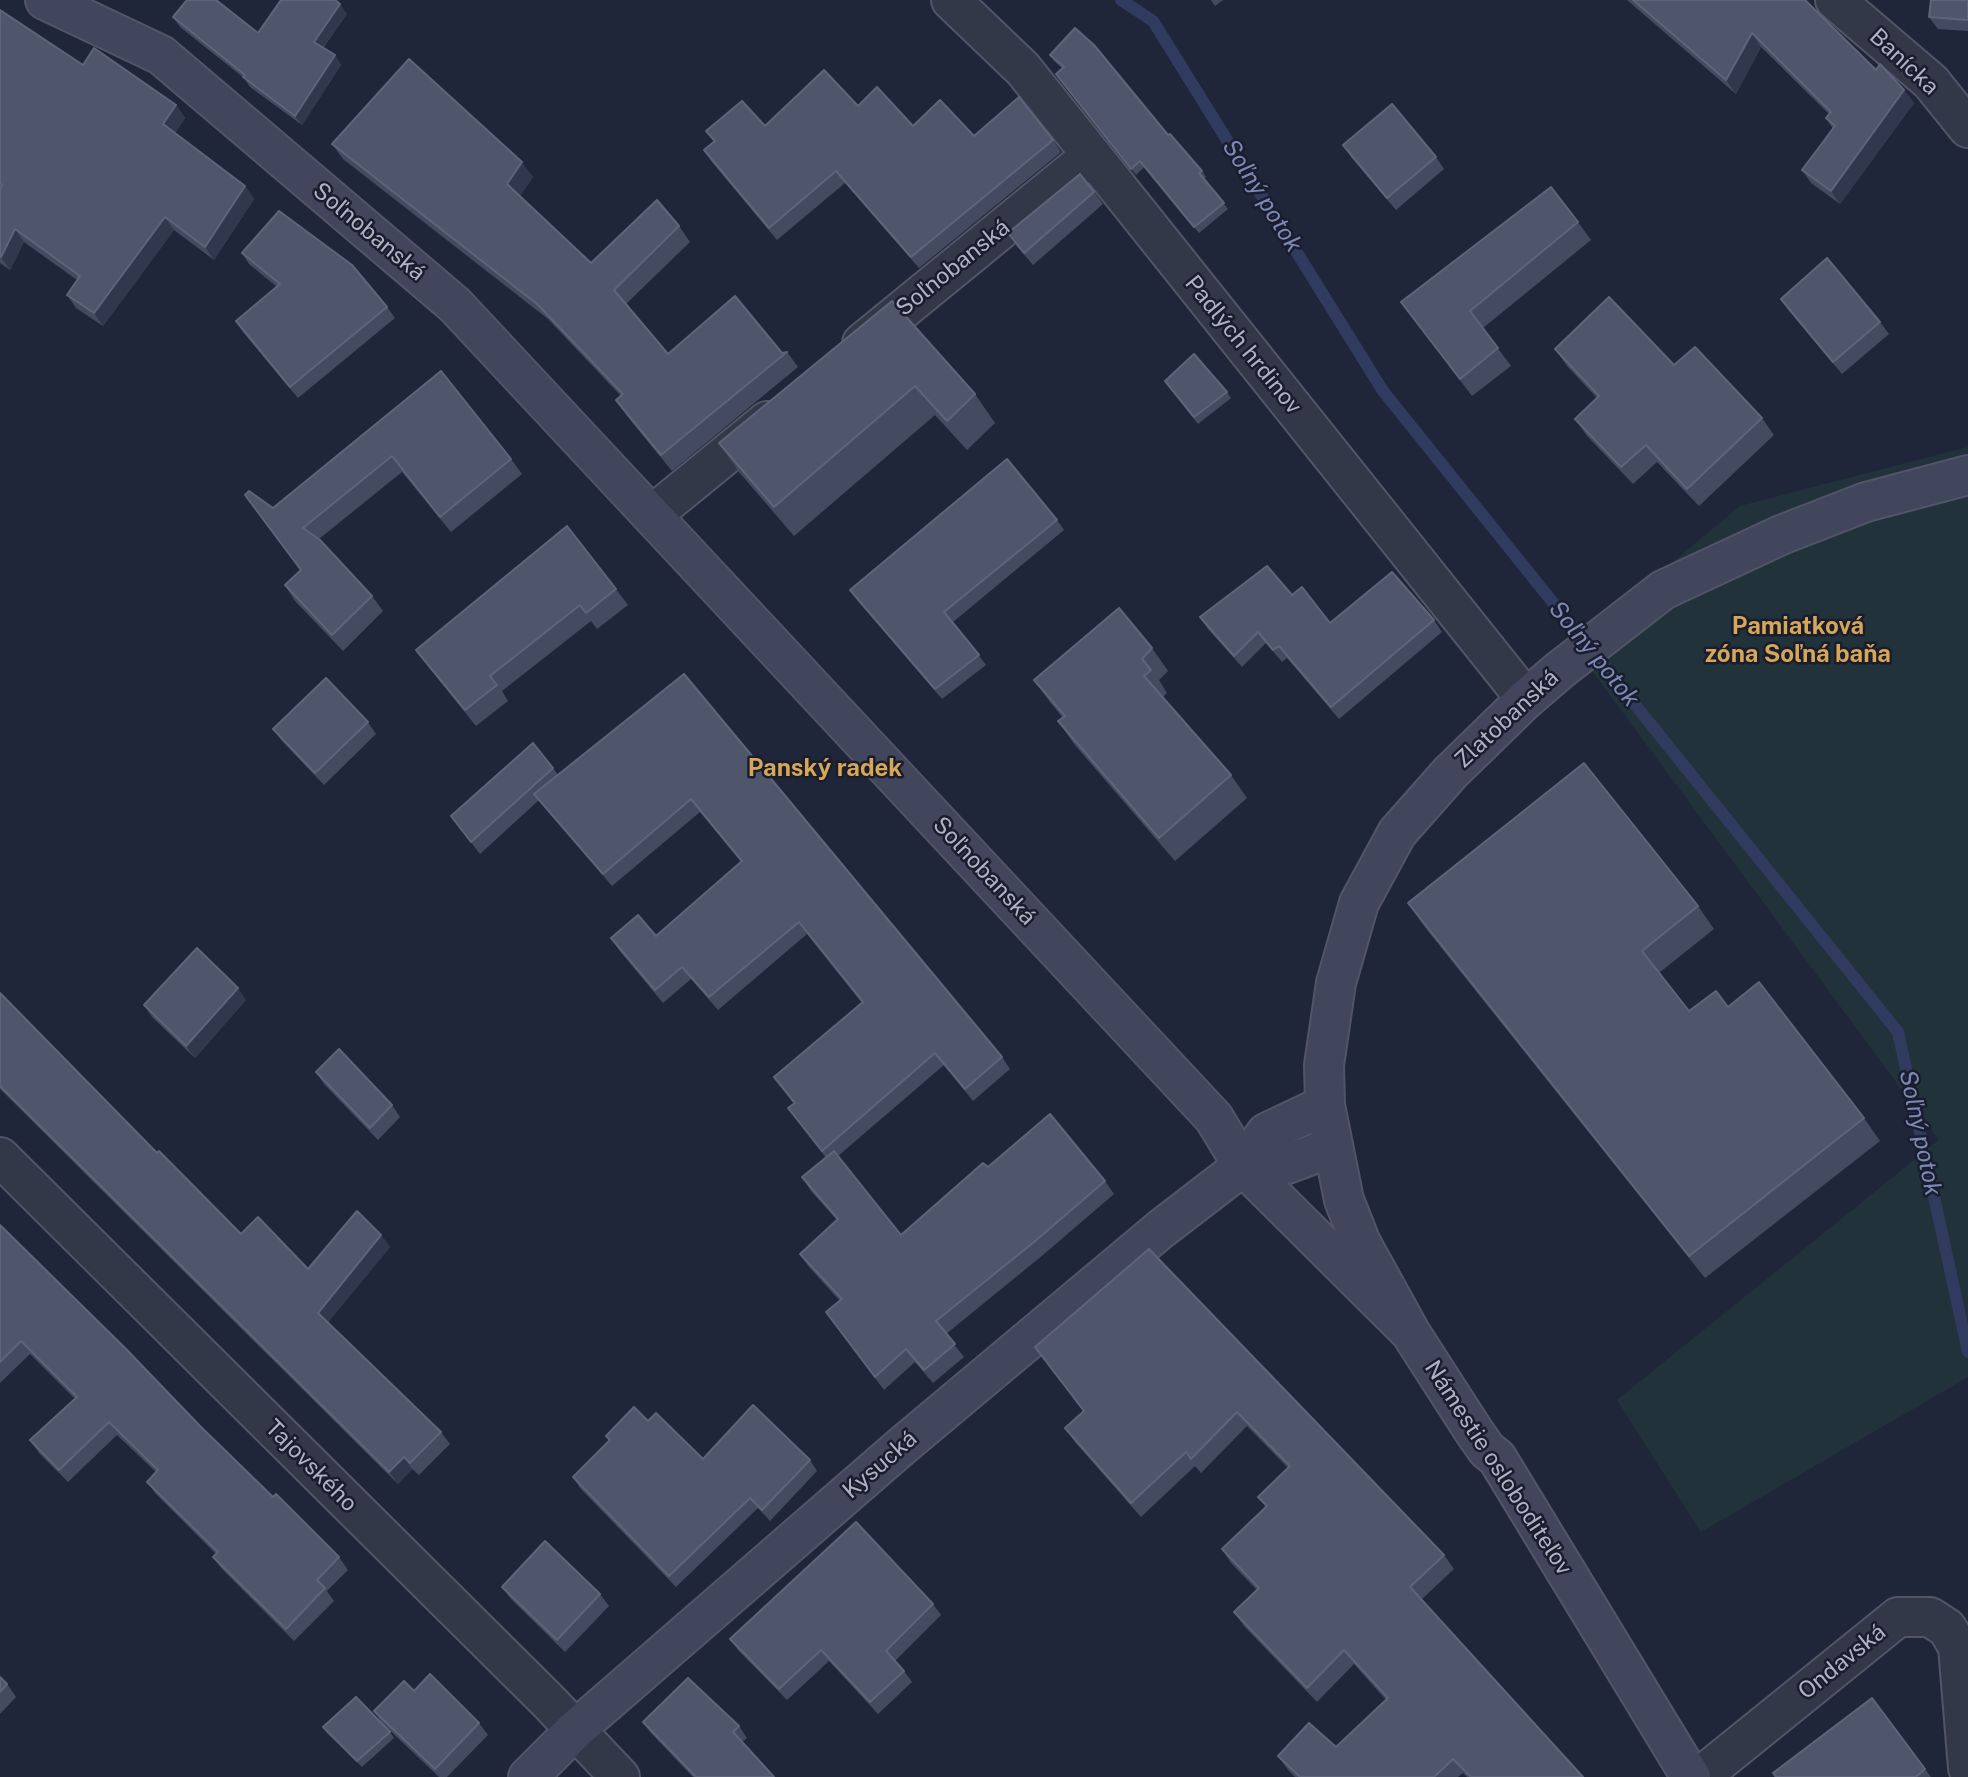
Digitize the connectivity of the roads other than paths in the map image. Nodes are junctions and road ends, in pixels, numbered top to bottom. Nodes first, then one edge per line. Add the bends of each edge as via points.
1 (46, 0) edge
2 (951, 0) edge
3 (1835, 0) edge
4 (1968, 128) edge
5 (1091, 155) junction
6 (834, 366) edge
7 (791, 401) edge
8 (1968, 475) edge
9 (652, 515) junction
10 (1526, 699) junction
11 (1325, 1105) junction
12 (1333, 1147) junction
13 (0, 1157) edge
14 (1243, 1166) junction
15 (1410, 1332) junction
16 (576, 1729) junction
17 (1968, 1768) edge
18 (528, 1777) edge
19 (620, 1777) edge
20 (1691, 1777) edge
21 (1700, 1777) edge

1 - 9 street, Soľnobanská via 161,55 277,153 455,305
2 - 5 street, Padlých hrdinov via 1023,69
3 - 4 street, Banícka via 1931,82
5 - 6 street, Soľnobanská
5 - 10 street, Padlých hrdinov
7 - 9 street
8 - 10 street, Zlatobanská via 1867,502 1781,535 1663,590
9 - 14 street, Soľnobanská via 1214,1118
10 - 11 street, Zlatobanská via 1397,833 1359,903 1328,1028
11 - 12 street, Zlatobanská
11 - 14 street, Kysucká via 1266,1133
12 - 14 street via 1287,1164
12 - 15 street, Námestie osloboditeľov via 1344,1200
13 - 16 street, Tajovského
14 - 15 street, Soľnobanská
14 - 16 street, Kysucká via 1161,1228
15 - 20 street, Námestie osloboditeľov via 1475,1433 1497,1458
16 - 18 street, Kysucká
16 - 19 street, Tajovského
17 - 21 street, Ondavská via 1958,1647 1947,1628 1930,1616 1898,1617

